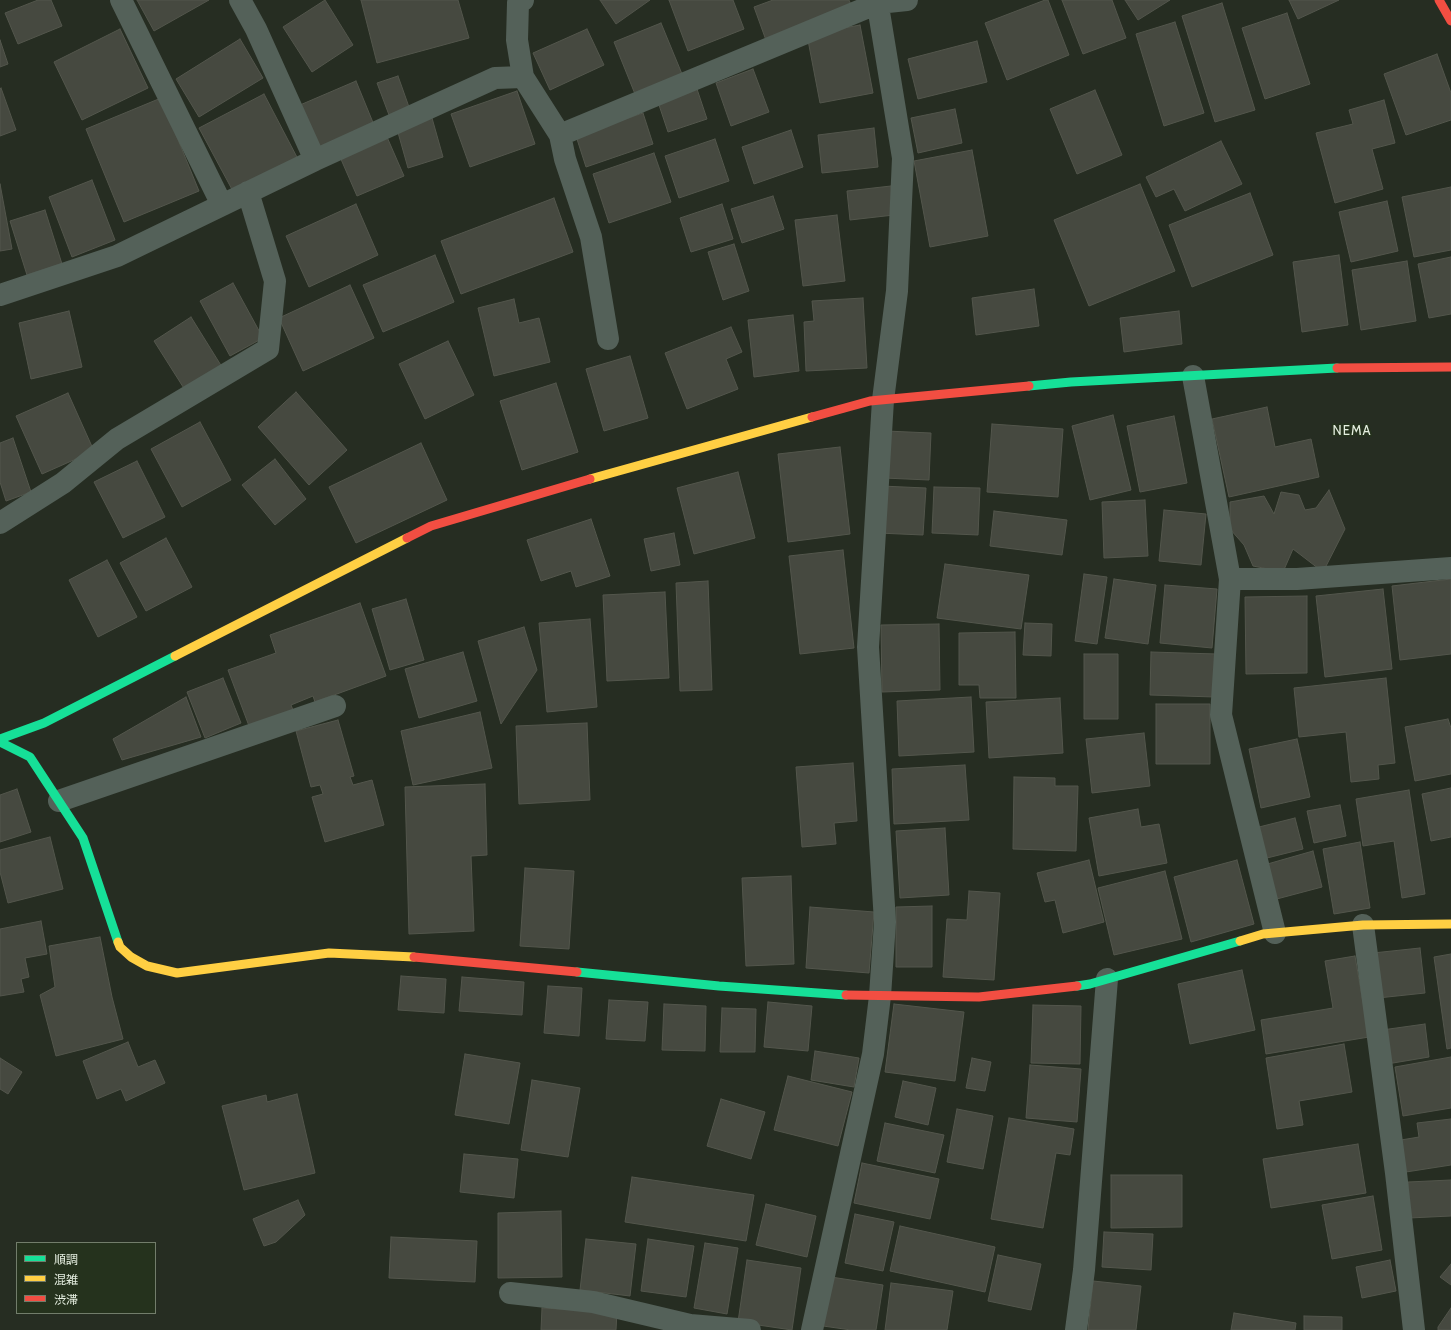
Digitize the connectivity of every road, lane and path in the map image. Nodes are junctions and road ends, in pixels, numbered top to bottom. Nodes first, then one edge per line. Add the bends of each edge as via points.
1 (121, 0) edge
2 (240, 0) edge
3 (523, 0) edge
4 (906, 0) edge
5 (1439, 0) edge
6 (877, 1) edge
7 (1451, 21) edge
8 (523, 77) junction
9 (560, 135) junction
10 (315, 160) junction
11 (248, 192) junction
12 (222, 205) junction
13 (0, 295) edge
14 (608, 339) dead end
15 (1451, 367) edge
16 (1193, 376) junction
17 (883, 400) junction
18 (0, 523) edge
19 (1451, 568) edge
20 (1230, 579) junction
21 (335, 706) dead end
22 (0, 741) edge
23 (59, 801) junction
24 (1451, 924) edge
25 (1363, 925) junction
26 (1275, 933) junction
27 (1107, 979) junction
28 (880, 996) junction
29 (510, 1293) dead end
30 (750, 1330) edge
31 (812, 1330) edge
32 (1076, 1330) edge
33 (1414, 1330) edge

1 - 12 street
2 - 10 street via 256,29
3 - 8 street via 518,3 517,40
4 - 6 street
5 - 7 street
6 - 9 street
6 - 17 street via 903,158 897,291
8 - 9 street
8 - 10 street via 495,78
9 - 14 street via 565,159 591,237
10 - 11 street
11 - 12 street
11 - 18 street via 275,281 268,349 117,439 62,483
12 - 13 street via 117,256
15 - 16 street via 1344,368
16 - 17 street via 1071,382
16 - 20 street
17 - 22 street via 870,401 606,474 431,526 44,724
17 - 28 street via 868,647 885,922
19 - 20 street via 1297,579
20 - 26 street via 1221,715
21 - 23 street
22 - 23 street via 30,757
23 - 28 street via 83,838 120,947 147,966 177,973 329,953 389,955 719,986
24 - 25 street
25 - 26 street
25 - 33 street
26 - 27 street via 1263,934
27 - 28 street via 1090,984 980,996
27 - 32 street via 1084,1270
28 - 31 street via 873,1054
29 - 30 street via 593,1302 690,1325

